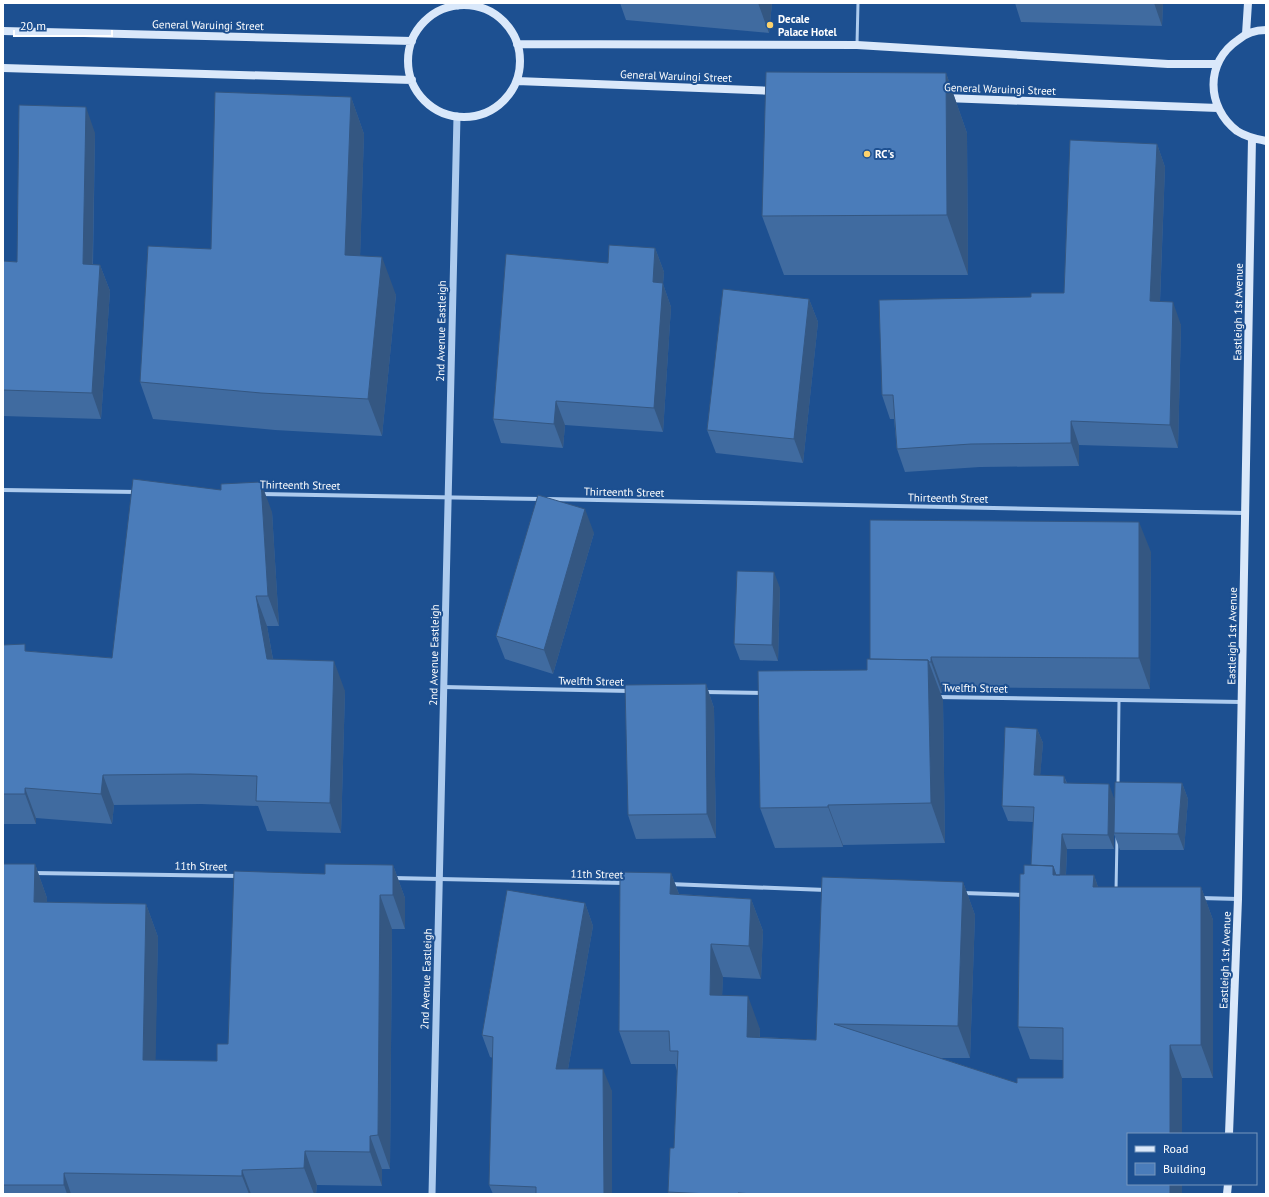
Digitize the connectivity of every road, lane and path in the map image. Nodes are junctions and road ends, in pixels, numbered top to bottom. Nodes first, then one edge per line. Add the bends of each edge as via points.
1 (858, 3) edge
2 (1248, 3) edge
3 (459, 4) edge
4 (1266, 30) edge
5 (3, 31) edge
6 (1246, 34) junction
7 (412, 41) junction
8 (517, 44) junction
9 (857, 45) junction
10 (1217, 64) junction
11 (3, 68) edge
12 (412, 80) junction
13 (517, 81) junction
14 (787, 92) edge
15 (938, 98) edge
16 (1218, 108) junction
17 (457, 116) junction
18 (1252, 138) junction
19 (1266, 141) edge
20 (3, 490) edge
21 (138, 492) edge
22 (258, 494) edge
23 (449, 497) junction
24 (1245, 513) junction
25 (444, 687) junction
26 (635, 691) edge
27 (698, 692) edge
28 (770, 693) edge
29 (929, 696) edge
30 (1119, 700) junction
31 (1241, 702) junction
32 (1117, 791) edge
33 (1117, 835) edge
34 (26, 873) edge
35 (245, 876) edge
36 (386, 878) edge
37 (440, 879) junction
38 (629, 883) edge
39 (660, 884) edge
40 (828, 890) edge
41 (956, 893) edge
42 (1028, 895) edge
43 (1116, 896) edge
44 (1200, 898) edge
45 (1238, 899) junction
46 (1230, 1133) edge
47 (432, 1194) edge

1 - 9 lane
2 - 6 main road
3 - 7 main road via 430,16 419,27
3 - 8 main road via 477,7 494,14 508,27
4 - 6 main road
5 - 7 main road, General Waruingi Street
6 - 10 main road via 1228,46
7 - 12 main road via 408,67
8 - 9 main road
8 - 13 main road via 520,62
9 - 10 main road via 1168,64
10 - 16 main road via 1213,94
11 - 12 main road
12 - 17 main road via 419,94 429,105
13 - 14 main road, General Waruingi Street
13 - 17 main road via 508,96 493,109 476,116
15 - 16 main road, General Waruingi Street
16 - 18 main road via 1226,121 1238,132
17 - 23 street, 2nd Avenue Eastleigh
18 - 19 main road
18 - 24 main road, Eastleigh 1st Avenue
20 - 21 street
22 - 23 street, Thirteenth Street
23 - 24 street, Thirteenth Street
23 - 25 street, 2nd Avenue Eastleigh
24 - 31 main road, Eastleigh 1st Avenue
25 - 26 street, Twelfth Street
25 - 37 street, 2nd Avenue Eastleigh
27 - 28 street
29 - 30 street, Twelfth Street
30 - 31 street, Twelfth Street
30 - 32 lane
31 - 45 main road, Eastleigh 1st Avenue
33 - 43 lane
34 - 35 street, 11th Street
36 - 37 street, 11th Street
37 - 38 street, 11th Street
37 - 47 street, 2nd Avenue Eastleigh
39 - 40 street
41 - 42 street
44 - 45 street
45 - 46 main road, Eastleigh 1st Avenue

